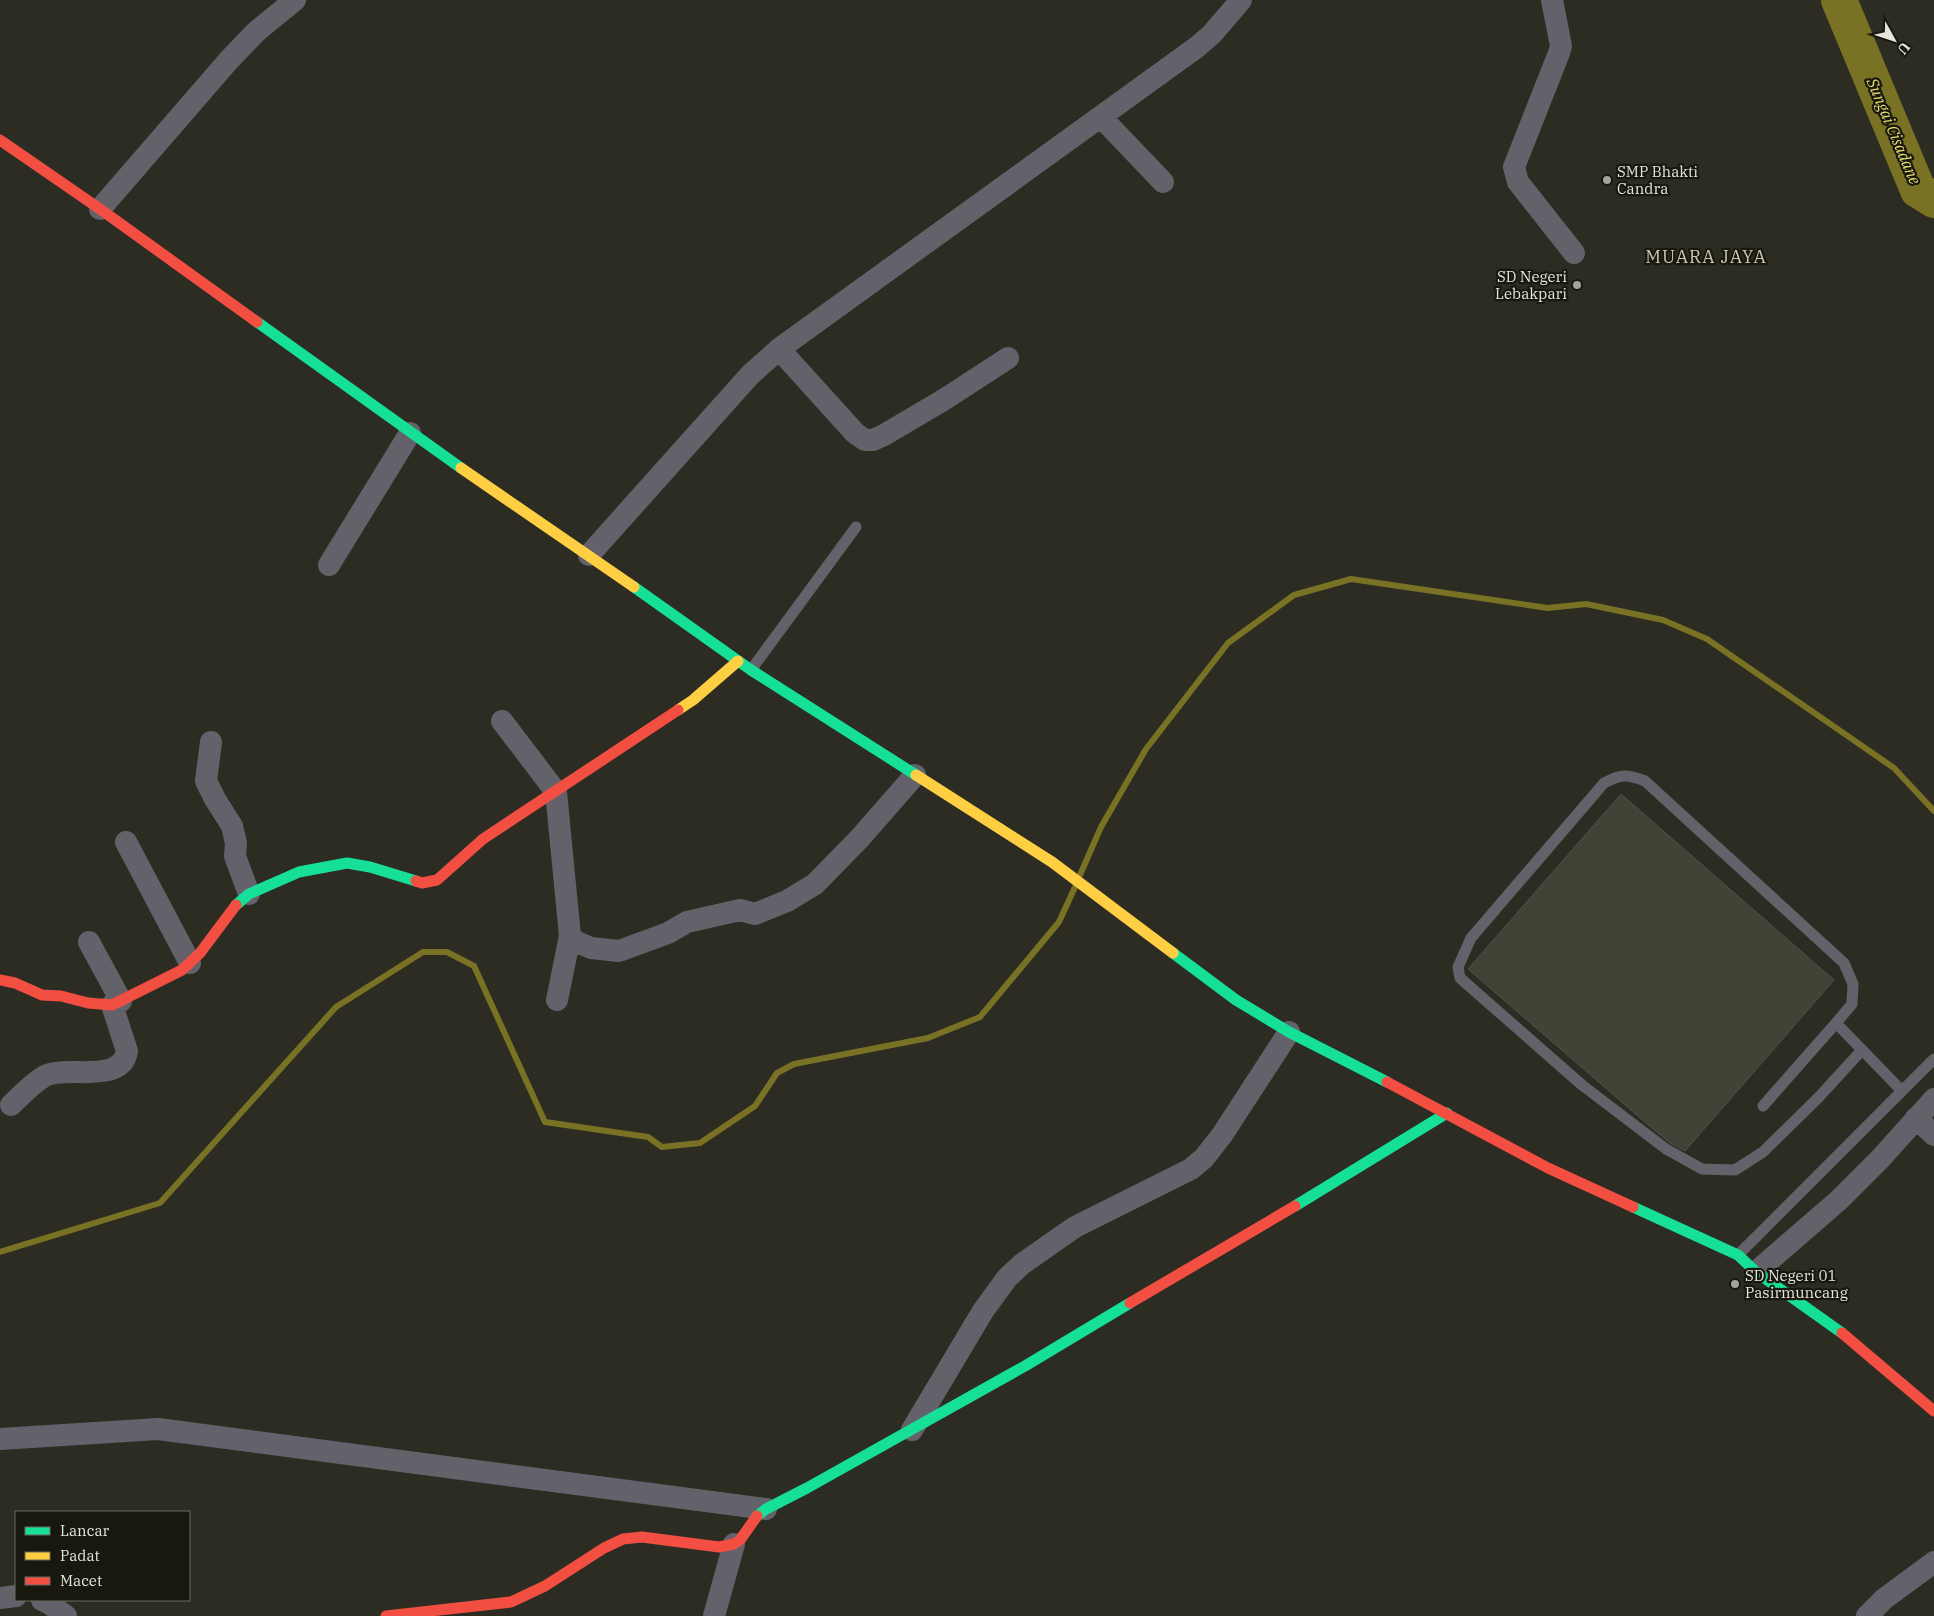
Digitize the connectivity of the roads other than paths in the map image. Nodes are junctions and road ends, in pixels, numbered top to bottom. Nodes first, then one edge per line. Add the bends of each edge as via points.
1 (295, 0) edge
2 (1241, 0) edge
3 (1552, 0) edge
4 (1101, 117) junction
5 (0, 140) edge
6 (1163, 182) dead end
7 (100, 210) junction
8 (1574, 253) dead end
9 (779, 348) junction
10 (1008, 358) dead end
11 (410, 433) junction
12 (856, 527) dead end
13 (589, 555) junction
14 (329, 566) dead end
15 (738, 661) junction
16 (752, 670) junction
17 (502, 721) dead end
18 (211, 742) dead end
19 (915, 775) junction
20 (556, 792) junction
21 (126, 842) dead end
22 (249, 894) junction
23 (570, 936) junction
24 (89, 942) dead end
25 (190, 963) junction
26 (0, 980) edge
27 (557, 1000) dead end
28 (116, 1003) junction
29 (1836, 1023) junction
30 (1289, 1032) junction
31 (1862, 1050) junction
32 (1934, 1058) edge
33 (1902, 1090) junction
34 (1934, 1098) edge
35 (10, 1105) dead end
36 (1763, 1106) dead end
37 (1447, 1113) junction
38 (1916, 1118) junction
39 (1934, 1134) edge
40 (1738, 1255) junction
41 (1756, 1272) junction
42 (1934, 1411) edge
43 (912, 1430) junction
44 (0, 1439) edge
45 (766, 1509) junction
46 (734, 1544) junction
47 (1934, 1562) edge
48 (15, 1596) edge
49 (0, 1598) edge
50 (44, 1601) edge
51 (66, 1616) edge
52 (386, 1616) edge
53 (714, 1616) edge
54 (1866, 1616) edge

1 - 7 street via 257,31 229,60
2 - 4 street via 1197,47
3 - 8 street via 1561,46 1514,167 1518,182
4 - 6 street
4 - 9 street
5 - 7 main road
7 - 11 main road
9 - 10 street via 855,433 865,440 873,440 892,431
9 - 13 street via 750,375
11 - 13 main road
11 - 14 street
12 - 16 lane
13 - 15 main road
15 - 16 main road
15 - 20 main road via 693,700
16 - 19 main road
17 - 20 street
18 - 22 street via 206,781 232,826 235,856
19 - 23 street via 815,884 787,901 755,914 740,910 687,922 668,933 619,951 591,948
19 - 30 main road via 1052,862 1236,1000
20 - 22 main road via 483,839 437,880 422,883 347,863 299,872
20 - 23 street
21 - 25 street
22 - 25 main road via 232,908
23 - 27 street
24 - 28 street
25 - 28 main road
26 - 28 main road via 42,995 88,1003
28 - 35 street via 127,1052 122,1063 101,1072 60,1072 46,1076
29 - 31 lane
29 - 31 lane via 1852,1004 1853,984 1844,963 1645,781 1630,775 1617,776 1604,784 1471,938 1458,967 1460,978 1582,1085 1666,1149 1702,1169 1735,1170 1763,1152
29 - 36 lane
30 - 37 main road
30 - 43 street via 1204,1158 1191,1169 1069,1231 1007,1278 983,1311
31 - 33 lane
32 - 33 lane
33 - 40 lane
34 - 38 street
37 - 40 main road via 1548,1168
37 - 43 main road via 1025,1366
38 - 39 street
38 - 41 street via 1839,1200
40 - 41 main road
41 - 42 main road via 1843,1334
43 - 45 main road
44 - 45 street via 158,1428
45 - 46 main road
46 - 52 main road via 719,1547 630,1538 604,1548 545,1586 511,1602
46 - 53 street
47 - 54 street
48 - 49 street
50 - 51 street

